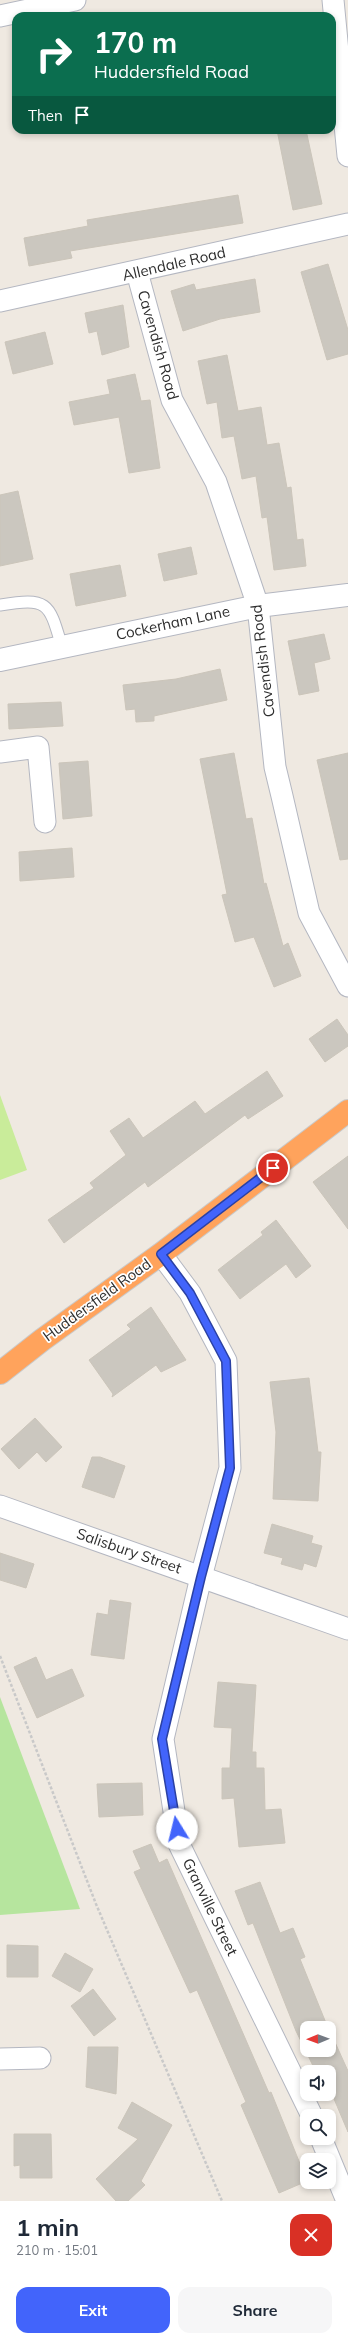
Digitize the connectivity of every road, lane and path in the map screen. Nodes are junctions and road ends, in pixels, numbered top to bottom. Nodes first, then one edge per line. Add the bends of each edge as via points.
1 (75, 0) edge
2 (334, 0) edge
3 (19, 12) edge
4 (335, 12) edge
5 (12, 13) edge
6 (0, 16) edge
7 (336, 22) edge
8 (348, 156) edge
9 (348, 224) edge
10 (137, 272) junction
11 (0, 301) edge
12 (348, 595) edge
13 (0, 605) edge
14 (258, 606) junction
15 (62, 647) junction
16 (0, 660) edge
17 (0, 752) edge
18 (46, 822) dead end
19 (348, 986) edge
20 (348, 1111) edge
21 (161, 1254) junction
22 (0, 1373) edge
23 (0, 1506) edge
24 (201, 1577) junction
25 (348, 1629) edge
26 (0, 1656) edge
27 (40, 2058) dead end
28 (0, 2059) edge
29 (309, 2109) edge
30 (324, 2145) edge
31 (222, 2201) edge
32 (347, 2201) edge

1 - 3 street
2 - 4 street
5 - 6 street
7 - 8 street
9 - 10 street, Allendale Road
10 - 11 street, Allendale Road
10 - 14 street, Cavendish Road via 172,400 216,482
12 - 14 street, Cockerham Lane
13 - 15 lane via 31,602 47,608 52,614
14 - 15 street, Cockerham Lane
14 - 19 street, Cavendish Road via 275,767 309,913
15 - 16 street, Cockerham Lane
17 - 18 street via 38,747
20 - 21 highway, Huddersfield Road
21 - 22 highway, Huddersfield Road
21 - 24 street, Granville Street via 190,1293 226,1361 230,1468
23 - 24 street, Salisbury Street
24 - 25 street, Salisbury Street
24 - 29 street, Granville Street via 162,1739 179,1844
26 - 31 path via 96,1904
27 - 28 street
30 - 32 street

